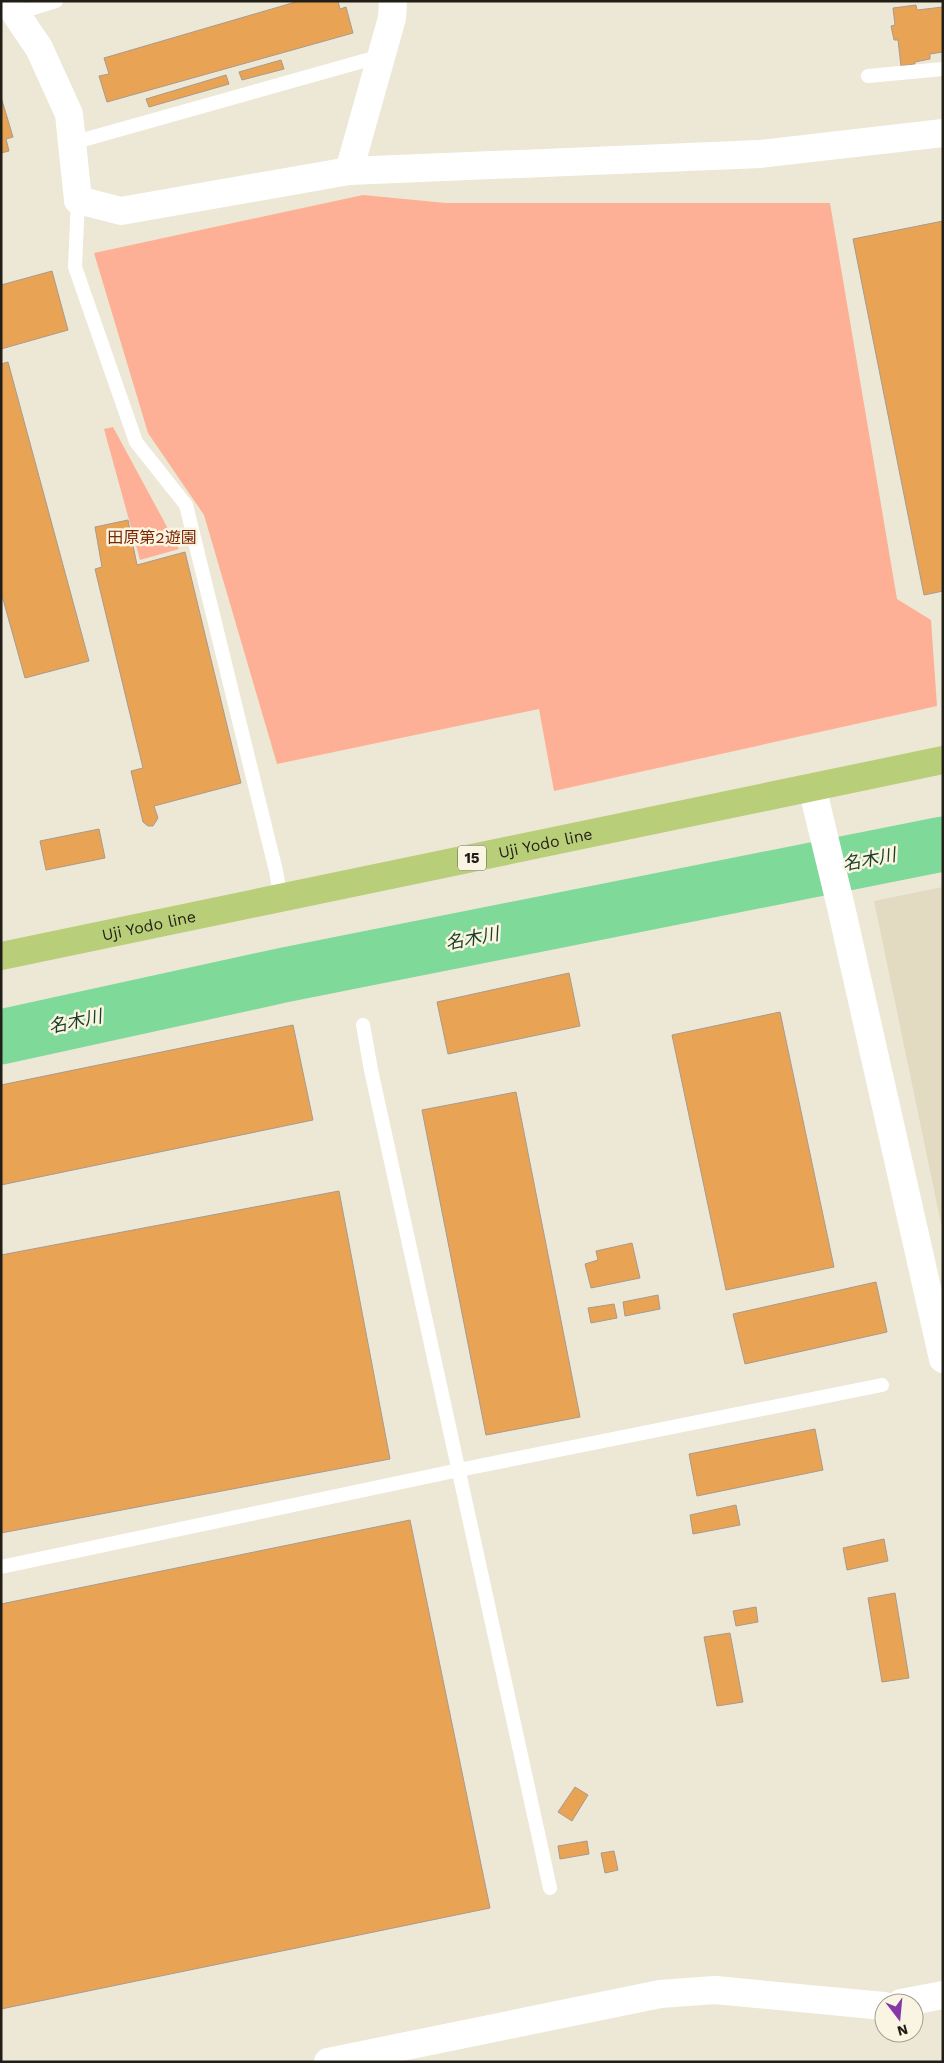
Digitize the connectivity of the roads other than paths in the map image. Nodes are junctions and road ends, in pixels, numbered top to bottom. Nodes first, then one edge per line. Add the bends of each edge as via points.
1 (56, 1) edge
2 (393, 1) edge
3 (12, 7) edge
4 (381, 56) junction
5 (943, 69) edge
6 (868, 76) dead end
7 (943, 133) edge
8 (72, 143) junction
9 (349, 172) junction
10 (78, 200) junction
11 (943, 760) edge
12 (812, 787) junction
13 (281, 899) junction
14 (1, 956) edge
15 (363, 1024) dead end
16 (943, 1359) edge
17 (882, 1385) dead end
18 (459, 1470) junction
19 (1, 1567) edge
20 (550, 1888) dead end
21 (943, 1995) edge
22 (924, 1999) edge
23 (874, 2005) edge
24 (328, 2062) edge

1 - 3 lane
2 - 4 street via 392,18
3 - 8 street via 39,48 69,114
4 - 8 lane
4 - 9 street
5 - 6 lane
7 - 9 street via 760,154
8 - 10 street
9 - 10 street via 121,211
10 - 13 lane via 75,267 136,442 186,504
11 - 12 main road, Uji Yodo line / 15
12 - 13 main road, Uji Yodo line / 15
12 - 16 street
13 - 14 main road, Uji Yodo line / 15
15 - 18 lane
17 - 18 lane
18 - 19 lane
18 - 20 lane
21 - 22 street
23 - 24 street via 715,1990 660,1994

